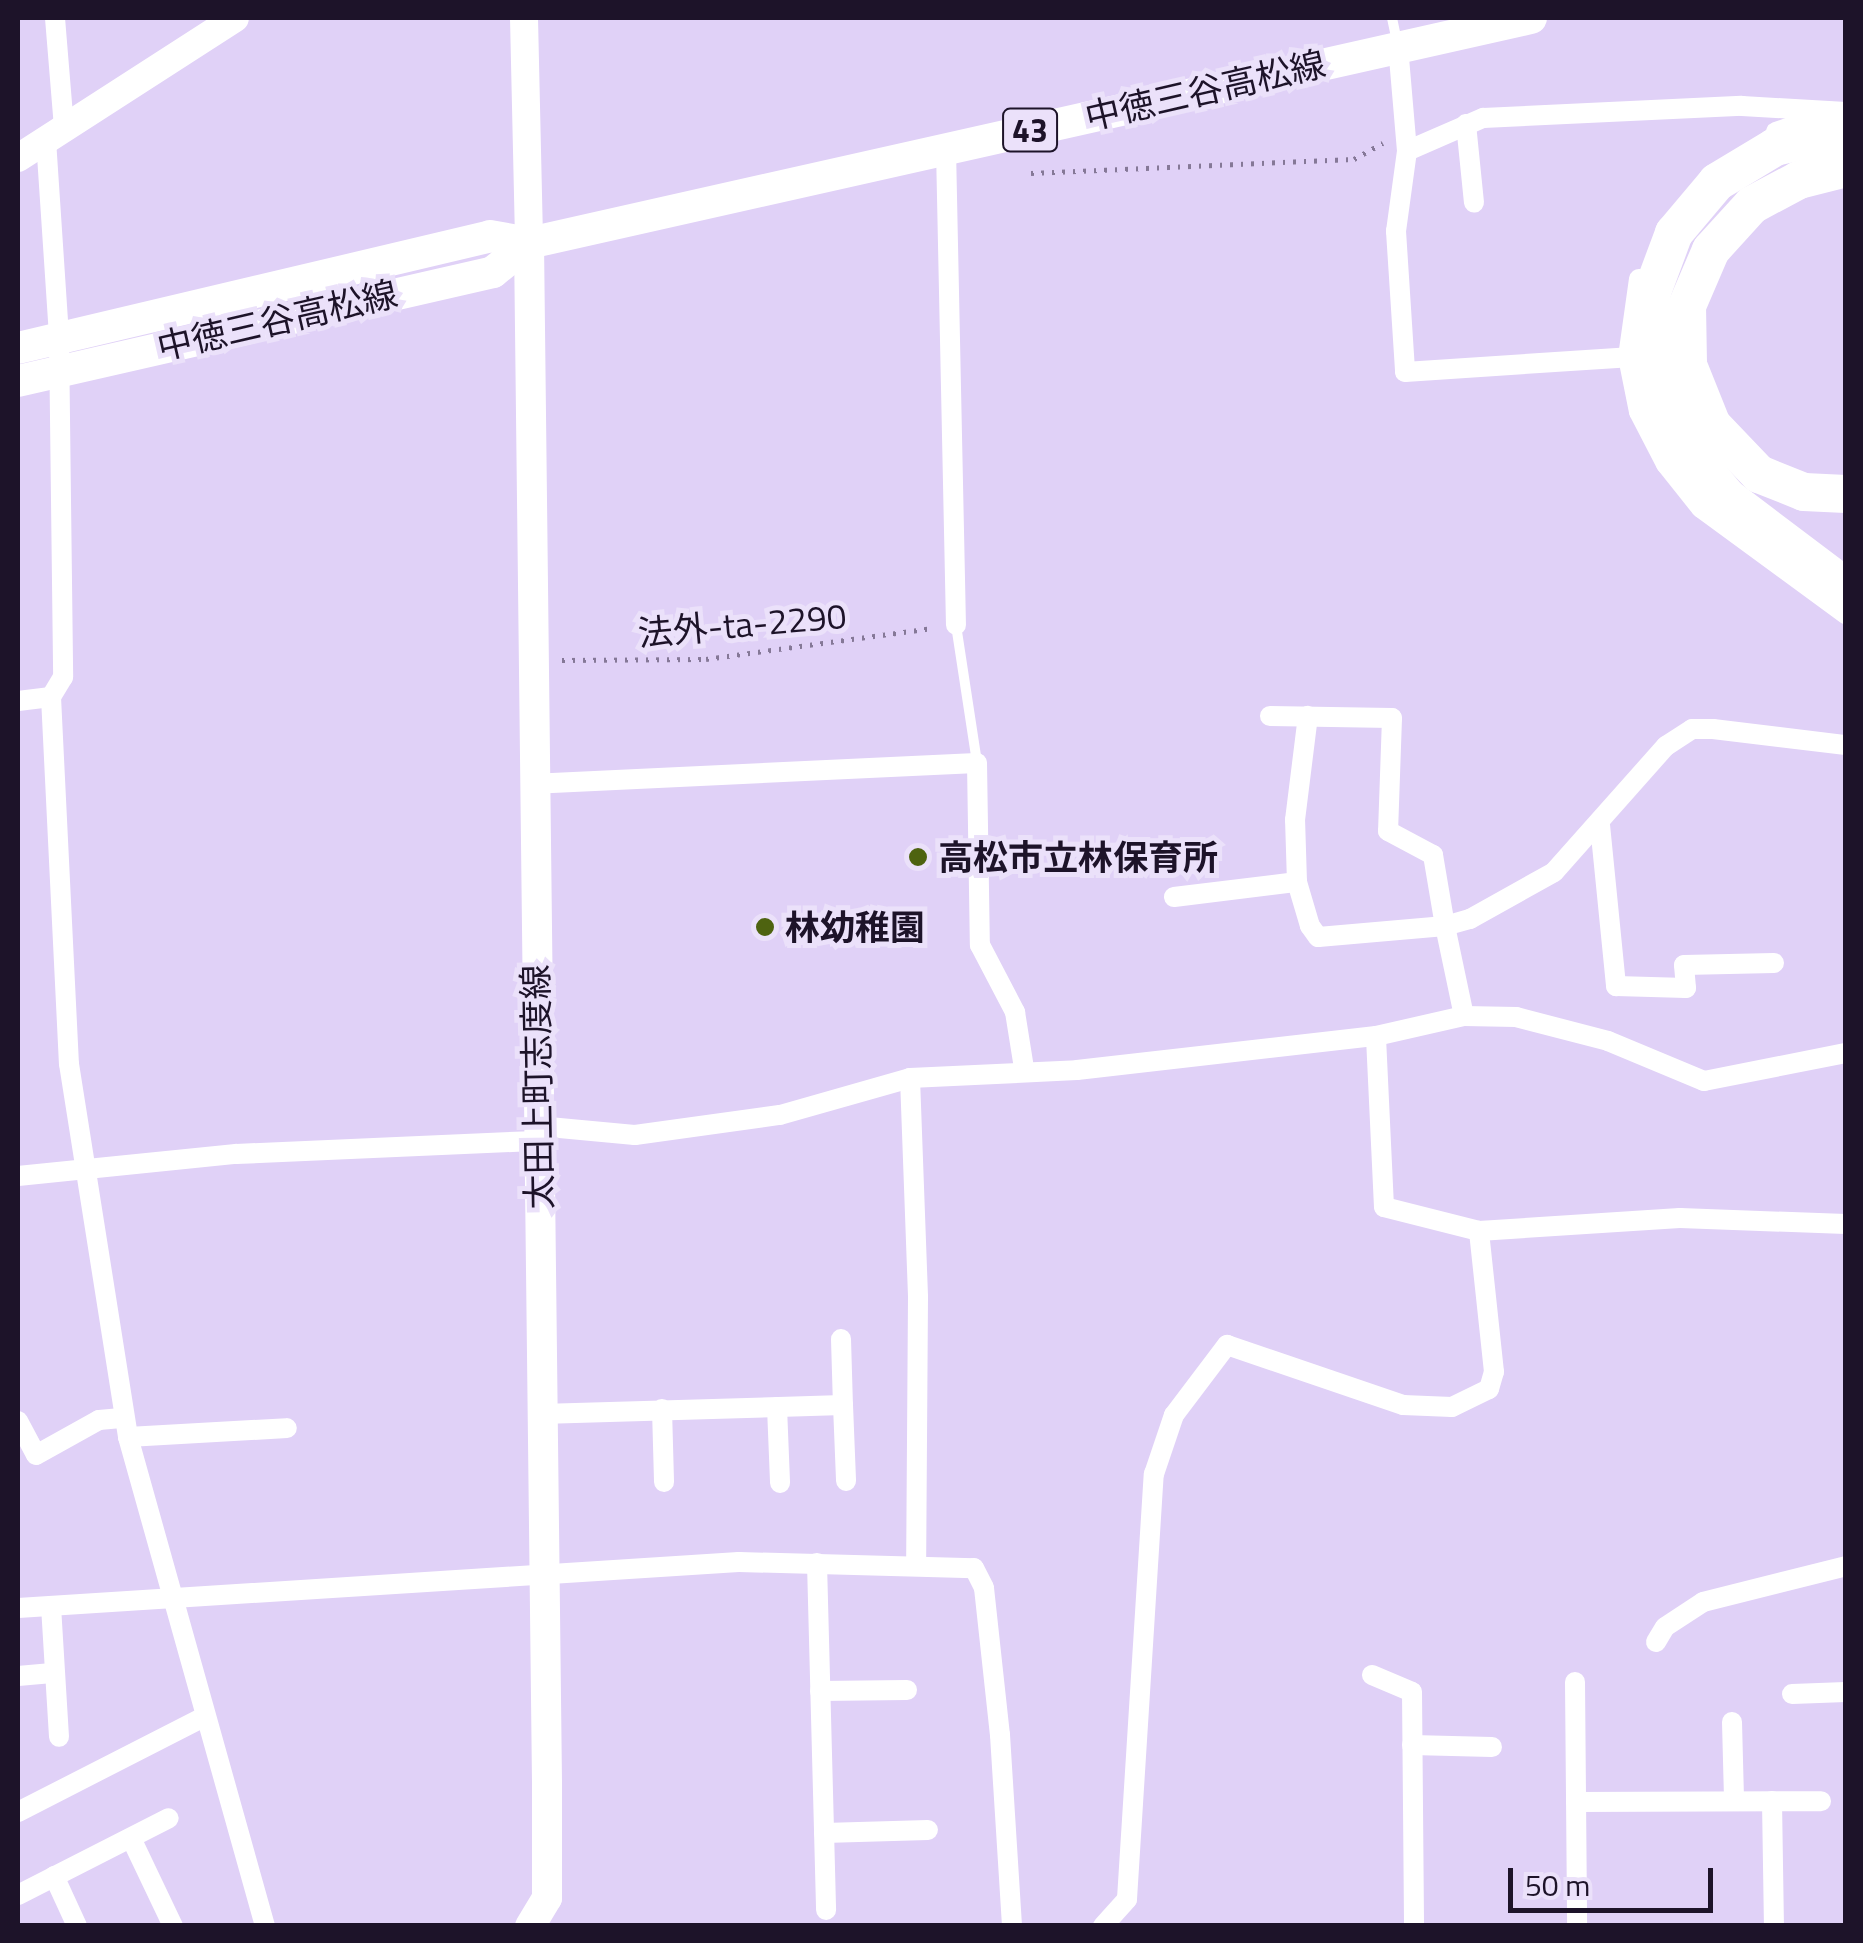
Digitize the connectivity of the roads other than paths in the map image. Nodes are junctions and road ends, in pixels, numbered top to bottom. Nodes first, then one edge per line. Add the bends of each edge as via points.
1 (55, 18) edge
2 (235, 18) edge
3 (524, 18) edge
4 (1531, 18) edge
5 (1395, 32) edge
6 (1841, 118) edge
7 (1466, 124) junction
8 (55, 134) junction
9 (1406, 141) junction
10 (946, 149) junction
11 (18, 158) edge
12 (1846, 168) edge
13 (1474, 203) dead end
14 (529, 244) junction
15 (18, 348) edge
16 (59, 353) junction
17 (1628, 356) junction
18 (18, 381) edge
19 (1846, 494) edge
20 (1846, 587) edge
21 (1846, 614) edge
22 (956, 624) joint
23 (51, 696) junction
24 (18, 701) edge
25 (1270, 716) dead end
26 (1308, 716) junction
27 (1846, 744) edge
28 (977, 763) junction
29 (532, 784) junction
30 (1600, 825) junction
31 (1297, 882) junction
32 (1174, 897) dead end
33 (1444, 926) junction
34 (1774, 963) dead end
35 (1464, 1016) junction
36 (1376, 1036) junction
37 (1846, 1053) edge
38 (1024, 1068) junction
39 (910, 1078) junction
40 (538, 1133) junction
41 (84, 1174) junction
42 (18, 1176) edge
43 (1846, 1224) edge
44 (1479, 1231) junction
45 (841, 1339) dead end
46 (843, 1404) junction
47 (777, 1407) junction
48 (662, 1409) junction
49 (541, 1414) junction
50 (18, 1422) edge
51 (126, 1428) junction
52 (288, 1428) dead end
53 (846, 1481) dead end
54 (664, 1482) dead end
55 (780, 1483) dead end
56 (817, 1563) junction
57 (916, 1566) junction
58 (1846, 1566) edge
59 (544, 1572) junction
60 (176, 1597) junction
61 (51, 1606) junction
62 (18, 1608) edge
63 (1656, 1642) dead end
64 (55, 1673) junction
65 (1372, 1675) dead end
66 (18, 1676) edge
67 (1574, 1682) dead end
68 (907, 1690) dead end
69 (820, 1691) junction
70 (1846, 1692) edge
71 (1792, 1694) dead end
72 (204, 1717) junction
73 (1732, 1722) dead end
74 (59, 1737) dead end
75 (1412, 1746) junction
76 (1492, 1747) dead end
77 (1772, 1801) junction
78 (1822, 1801) dead end
79 (1576, 1802) junction
80 (1734, 1802) junction
81 (18, 1812) edge
82 (169, 1818) dead end
83 (928, 1830) dead end
84 (824, 1833) junction
85 (131, 1838) junction
86 (54, 1876) junction
87 (18, 1895) edge
88 (826, 1910) dead end
89 (547, 1912) edge
90 (78, 1926) edge
91 (174, 1926) edge
92 (265, 1926) edge
93 (530, 1926) edge
94 (1012, 1926) edge
95 (1104, 1926) edge
96 (1414, 1926) edge
97 (1577, 1926) edge
98 (1774, 1926) edge

1 - 8 street
2 - 8 street
3 - 14 street
4 - 5 main road, 中徳三谷高松線 / 43
5 - 9 street
5 - 10 main road, 中徳三谷高松線 / 43
6 - 7 street via 1742,106
6 - 17 street via 1728,156 1691,188 1646,256 1629,313
6 - 20 highway via 1717,182 1674,233 1651,295 1651,365 1680,440 1728,498
7 - 9 street
7 - 13 street
8 - 11 street
8 - 16 street
9 - 17 street via 1396,231 1404,372
10 - 14 main road, 中徳三谷高松線 / 43
10 - 22 street
12 - 19 highway via 1799,180 1752,205 1711,250 1687,306 1688,365 1712,425 1759,474 1804,492
14 - 16 main road, 中徳三谷高松線 / 43 via 493,272
14 - 29 main road, 太田上町志度線
15 - 16 main road, 中徳三谷高松線 / 43
16 - 18 main road, 中徳三谷高松線 / 43
16 - 23 street via 63,677
17 - 21 street via 1640,412 1666,464 1701,508
22 - 28 lane
23 - 24 street
23 - 41 street via 69,1064
25 - 26 street
26 - 31 street via 1295,820
26 - 33 street via 1392,718 1388,831 1433,855
27 - 30 street via 1692,729 1666,746
28 - 29 street
28 - 38 street via 980,945 1015,1012
29 - 40 main road, 太田上町志度線
30 - 33 street via 1554,872 1470,920
30 - 34 street via 1616,986 1686,988 1684,965
31 - 32 street
31 - 33 street via 1318,938
33 - 35 street
35 - 36 street
35 - 37 street via 1516,1017 1576,1032 1704,1081
36 - 38 street via 1077,1070
36 - 44 street via 1384,1207
38 - 39 street
39 - 40 street via 746,1121 635,1134
39 - 57 street via 918,1297
40 - 41 street via 236,1154
40 - 49 main road, 太田上町志度線
41 - 42 street
41 - 51 street
43 - 44 street via 1680,1218
44 - 95 street via 1494,1372 1489,1389 1452,1407 1403,1405 1227,1345 1174,1415 1154,1474 1126,1899
45 - 46 street
46 - 47 street
46 - 53 street
47 - 48 street
47 - 55 street
48 - 49 street
48 - 54 street
49 - 59 main road, 太田上町志度線
50 - 51 street via 36,1454 99,1420
51 - 52 street
51 - 60 street
56 - 57 street
56 - 59 street
56 - 69 street
57 - 94 street via 974,1568 984,1588
58 - 63 street via 1703,1602 1665,1627
59 - 60 street
59 - 89 main road, 太田上町志度線
60 - 61 street
60 - 72 street via 173,1610
61 - 62 street
61 - 64 street
64 - 66 street
64 - 74 street
65 - 75 street via 1412,1692
67 - 79 street
68 - 69 street
69 - 84 street
70 - 71 street
72 - 81 street
72 - 92 street
73 - 80 street
75 - 76 street
75 - 96 street
77 - 78 street
77 - 80 street
77 - 98 street
79 - 80 street
79 - 97 street
82 - 85 street
83 - 84 street
84 - 88 street
85 - 86 street
85 - 91 street
86 - 87 street
86 - 90 street
89 - 93 main road, 太田上町志度線

